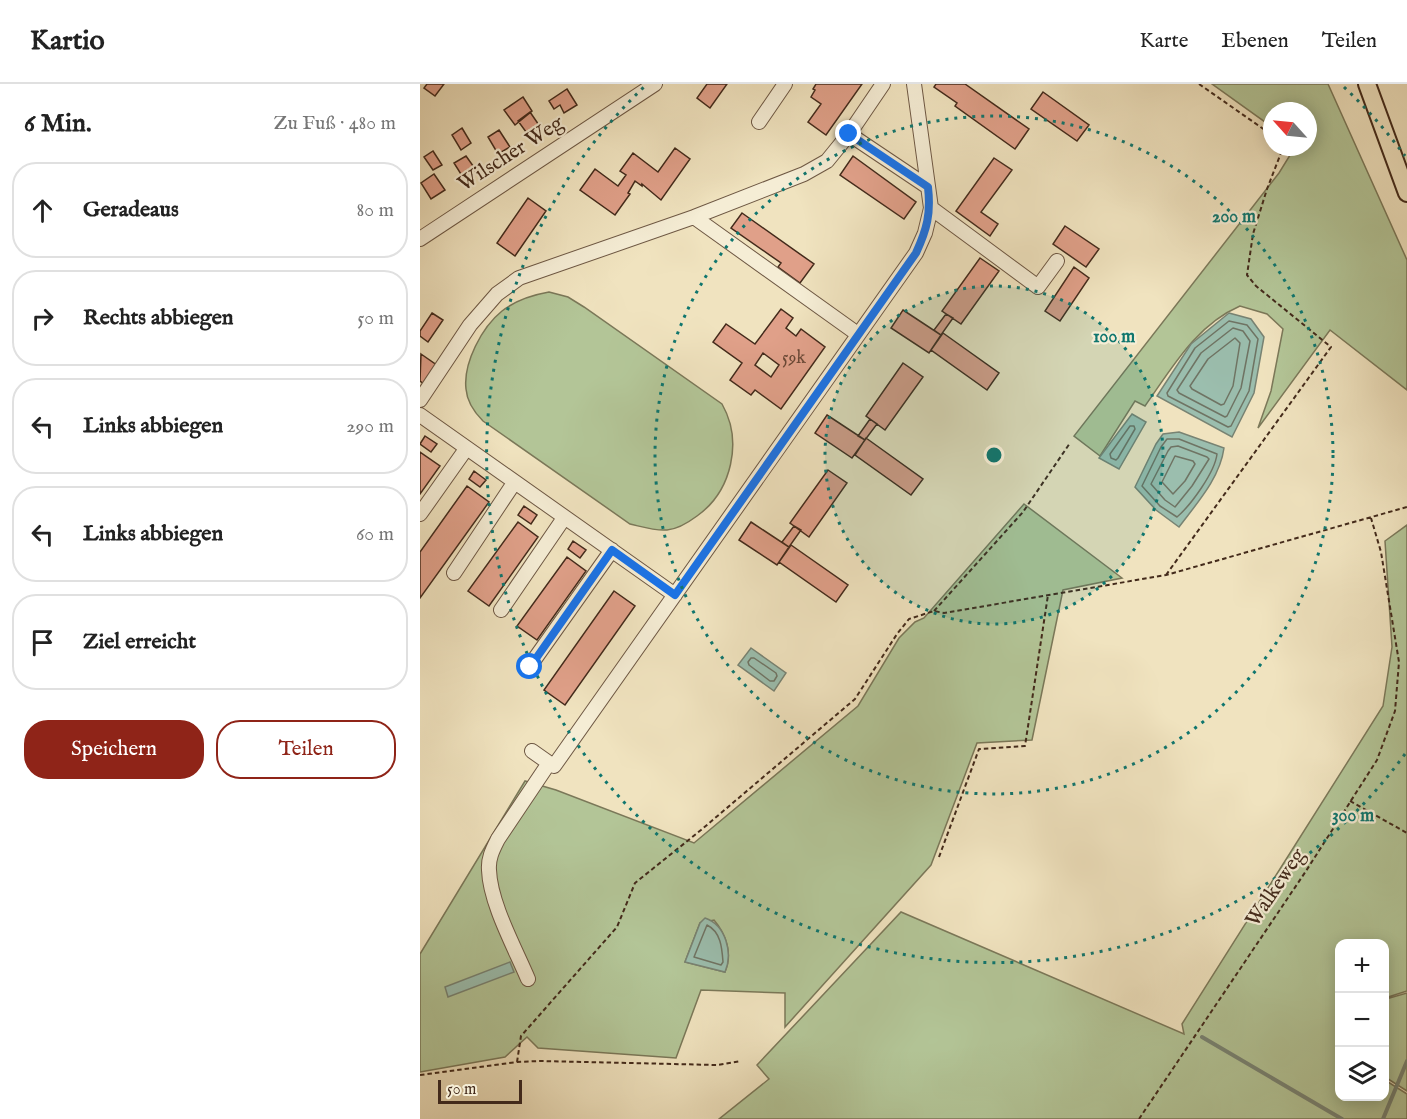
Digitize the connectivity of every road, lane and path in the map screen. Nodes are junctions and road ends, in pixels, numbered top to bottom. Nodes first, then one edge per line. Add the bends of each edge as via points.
1 (656, 84) edge
2 (785, 84) edge
3 (883, 84) edge
4 (914, 84) edge
5 (1200, 84) edge
6 (1367, 84) edge
7 (759, 122) dead end
8 (1263, 129) edge
9 (849, 134) junction
10 (1280, 156) edge
11 (928, 187) junction
12 (1407, 193) edge
13 (931, 208) junction
14 (694, 217) junction
15 (420, 239) edge
16 (1057, 261) dead end
17 (852, 330) dead end
18 (420, 400) edge
19 (420, 415) edge
20 (1070, 443) dead end
21 (466, 449) junction
22 (514, 483) junction
23 (1407, 507) edge
24 (420, 514) edge
25 (564, 518) junction
26 (1371, 518) junction
27 (612, 550) junction
28 (454, 573) dead end
29 (1166, 575) junction
30 (1048, 594) junction
31 (675, 595) junction
32 (501, 610) dead end
33 (934, 611) junction
34 (530, 667) dead end
35 (532, 751) dead end
36 (549, 763) junction
37 (1350, 801) junction
38 (1407, 833) edge
39 (939, 857) dead end
40 (528, 979) dead end
41 (741, 1061) dead end
42 (517, 1062) junction
43 (420, 1076) edge
44 (1139, 1119) edge

1 - 15 street, Wilscher Weg
2 - 7 street
3 - 9 street
4 - 11 street
5 - 8 path
6 - 12 main road
9 - 11 street
9 - 14 street via 827,161 804,174
10 - 29 path via 1253,234 1247,275 1331,347
11 - 13 street
13 - 16 street via 1038,287
13 - 31 street via 916,253
14 - 17 street
14 - 18 street via 519,278 497,294 470,325
19 - 21 street
20 - 33 path via 1023,512
21 - 22 street
21 - 24 street
22 - 25 street
22 - 28 street
23 - 26 path
25 - 27 street
25 - 32 street
26 - 29 path
26 - 37 path, Walkeweg via 1381,552 1400,662 1395,711 1377,760
27 - 31 street
27 - 34 street
29 - 30 path
30 - 33 path via 944,613
30 - 39 path via 1025,746 979,749
31 - 36 street via 554,766
33 - 42 path via 909,619 855,699 634,883 617,927 521,1036
35 - 36 street
36 - 40 street via 498,839 489,868 494,896
37 - 38 path
37 - 44 path, Walkeweg
41 - 42 path via 717,1065
42 - 43 path

